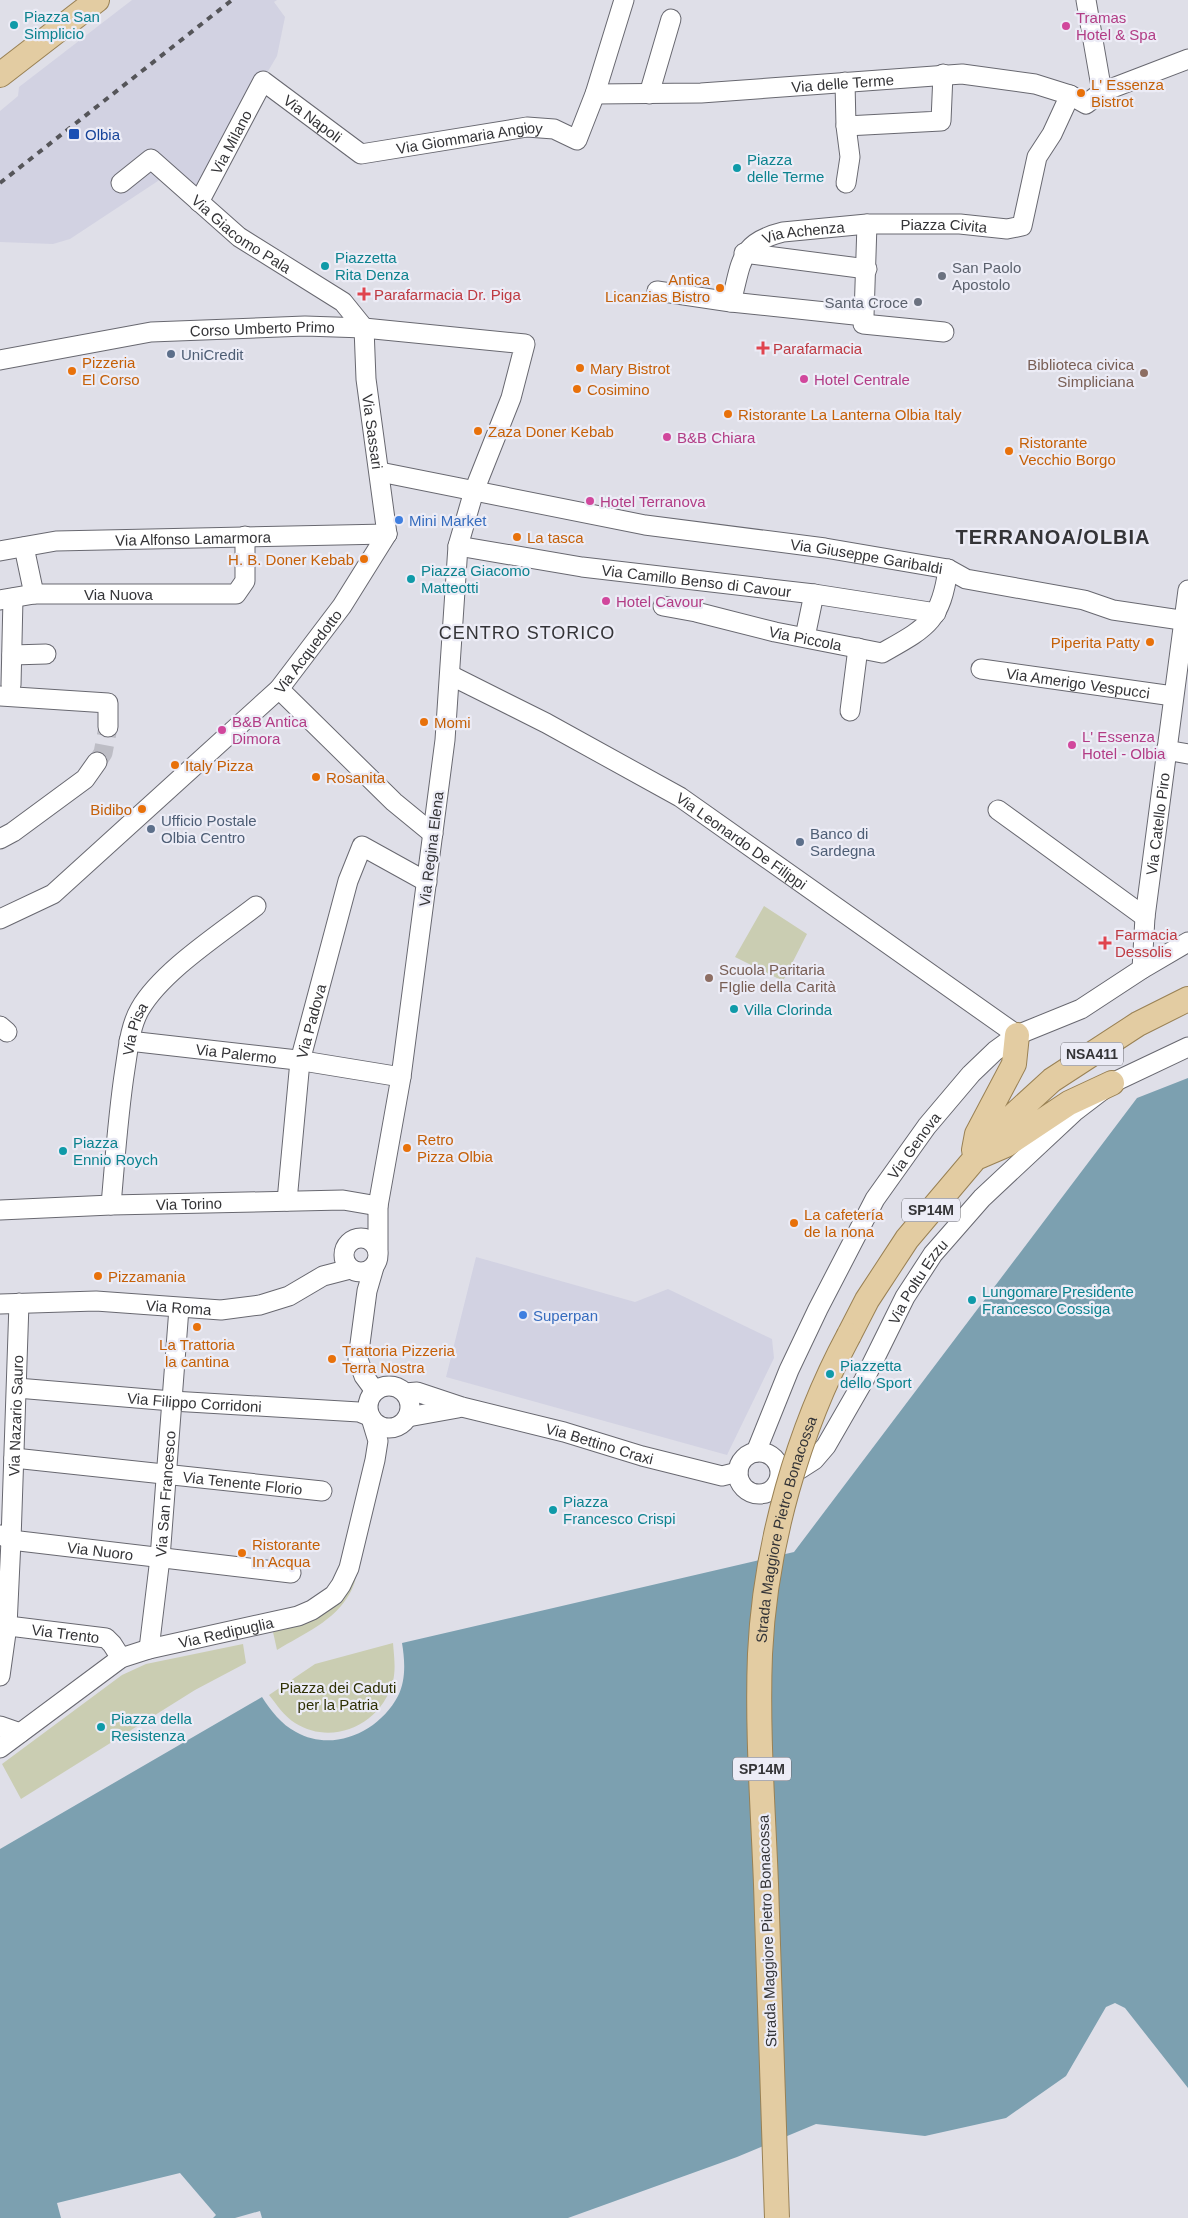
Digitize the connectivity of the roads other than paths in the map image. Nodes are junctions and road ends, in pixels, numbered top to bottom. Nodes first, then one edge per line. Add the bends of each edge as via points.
1 (97, 0) edge
2 (624, 0) edge
3 (1086, 0) edge
4 (671, 20) dead end
5 (1188, 59) edge
6 (943, 74) junction
7 (0, 75) edge
8 (263, 81) joint
9 (845, 82) junction
10 (1102, 92) junction
11 (595, 94) junction
12 (649, 94) junction
13 (1078, 100) junction
14 (846, 126) junction
15 (361, 154) joint
16 (121, 182) dead end
17 (846, 183) dead end
18 (199, 202) junction
19 (867, 224) junction
20 (744, 253) junction
21 (867, 269) junction
22 (657, 290) dead end
23 (731, 302) junction
24 (864, 320) junction
25 (364, 328) junction
26 (944, 332) dead end
27 (526, 344) joint
28 (0, 360) edge
29 (380, 472) junction
30 (474, 492) junction
31 (387, 534) junction
32 (245, 536) junction
33 (458, 546) junction
34 (24, 547) junction
35 (0, 551) edge
36 (948, 569) junction
37 (702, 582) junction
38 (1188, 590) edge
39 (34, 594) junction
40 (814, 594) junction
41 (6, 599) edge
42 (663, 606) dead end
43 (696, 612) junction
44 (936, 614) junction
45 (1186, 620) edge
46 (805, 637) junction
47 (858, 648) junction
48 (12, 654) junction
49 (46, 654) dead end
50 (981, 669) dead end
51 (450, 675) junction
52 (279, 689) junction
53 (6, 691) edge
54 (1173, 696) junction
55 (850, 712) dead end
56 (108, 727) tunnel mouth
57 (1166, 750) junction
58 (1188, 754) edge
59 (97, 762) tunnel mouth
60 (998, 810) dead end
61 (433, 834) junction
62 (0, 838) edge
63 (427, 882) junction
64 (256, 906) dead end
65 (1145, 917) junction
66 (0, 919) edge
67 (1188, 942) edge
68 (1142, 969) junction
69 (1188, 999) edge
70 (1017, 1035) junction
71 (129, 1041) junction
72 (1188, 1047) edge
73 (300, 1061) junction
74 (401, 1077) junction
75 (1112, 1084) junction
76 (972, 1159) junction
77 (287, 1201) junction
78 (111, 1206) junction
79 (378, 1206) junction
80 (0, 1210) edge
81 (355, 1239) junction
82 (376, 1260) junction
83 (353, 1270) junction
84 (367, 1290) junction
85 (19, 1303) junction
86 (0, 1304) edge
87 (179, 1308) junction
88 (18, 1388) junction
89 (375, 1391) junction
90 (405, 1393) junction
91 (172, 1401) junction
92 (462, 1407) junction
93 (0, 1411) edge
94 (370, 1417) junction
95 (16, 1420) junction
96 (403, 1422) junction
97 (756, 1452) junction
98 (14, 1458) junction
99 (376, 1460) junction
100 (738, 1472) junction
101 (165, 1474) junction
102 (780, 1474) junction
103 (322, 1491) dead end
104 (6, 1537) edge
105 (160, 1558) junction
106 (291, 1573) dead end
107 (3, 1625) edge
108 (149, 1649) junction
109 (121, 1658) junction
110 (0, 1676) edge
111 (0, 1726) edge
112 (20, 1733) junction
113 (0, 1748) edge
114 (777, 2218) edge

1 - 7 main road
2 - 11 street
3 - 10 street
4 - 12 street
5 - 10 street
6 - 9 street, Via delle Terme
6 - 13 street, Via delle Terme via 991,76 1035,84
6 - 14 street via 941,121
8 - 15 street, Via Napoli
8 - 18 street, Via Milano
9 - 12 street, Via delle Terme
9 - 14 street
10 - 13 street
11 - 12 street, Via delle Terme
11 - 15 street, Via Giommaria Angioy via 577,140 554,129 527,127
13 - 19 street, Piazza Civita via 1037,157 1022,226 1007,229 960,224
14 - 17 street via 850,157
16 - 18 street, Via Giacomo Pala via 151,159
18 - 25 street, Via Giacomo Pala via 239,237 343,302
19 - 20 street, Via Achenza via 783,232 758,242
19 - 21 street
20 - 21 street
20 - 23 street
21 - 24 street
22 - 23 street
23 - 24 street
24 - 26 street
25 - 27 street, Corso Umberto Primo
25 - 28 street, Corso Umberto Primo via 305,326 150,332
25 - 29 street, Via Sassari via 366,379
27 - 30 street, Via Regina Elena via 511,398
29 - 30 street, Via Giuseppe Garibaldi
29 - 31 street, Via Sassari
30 - 33 street, Via Regina Elena
30 - 36 street, Via Giuseppe Garibaldi via 645,525 825,548
31 - 32 street, Via Alfonso Lamarmora
31 - 52 street, Via Acquedotto via 342,606
32 - 34 street, Via Alfonso Lamarmora via 56,541
32 - 39 street, Via Nuova via 245,581 236,594
33 - 37 street, Via Camillo Benso di Cavour
33 - 51 street, Via Regina Elena
34 - 35 street, Via Alfonso Lamarmora
34 - 39 street
36 - 44 street
36 - 45 street, Via Giuseppe Garibaldi via 966,579 1084,600 1113,610
37 - 40 street, Via Camillo Benso di Cavour
37 - 43 street
38 - 45 street, Via Catello Piro
39 - 41 street, Via Nuova
40 - 44 street, Via Camillo Benso di Cavour
40 - 46 street
41 - 48 street
42 - 43 street, Via Piccola
43 - 46 street, Via Piccola
44 - 47 street, Via Piccola via 919,632 882,653
45 - 54 street, Via Catello Piro
46 - 47 street, Via Piccola
47 - 55 street
48 - 49 street
48 - 53 street
50 - 54 street, Via Amerigo Vespucci
51 - 61 street, Via Regina Elena
51 - 70 street, Via Leonardo De Filippi via 546,723 680,797
52 - 61 street via 394,802
52 - 66 street, Via Acquedotto via 54,894
53 - 56 street via 108,703
54 - 57 street, Via Catello Piro
57 - 58 street
57 - 65 street, Via Catello Piro
59 - 62 street via 85,779
60 - 65 street
61 - 63 street, Via Regina Elena
63 - 73 street, Via Padova via 362,846 348,881
63 - 74 street, Via Regina Elena
64 - 71 street, Via Pisa via 156,987 139,1011
65 - 68 street, Via Catello Piro
67 - 68 street, Via Genova
68 - 70 street, Via Genova via 1081,1009
69 - 76 main road, Strada Maggiore Pietro Bonacossa / NSA411 via 1138,1024 1052,1080 1004,1123
70 - 76 main road via 1014,1064 977,1134
70 - 97 street, Via Genova via 971,1074 927,1126 875,1199 814,1318
71 - 73 street, Via Palermo
71 - 78 street, Via Pisa via 119,1106
72 - 75 street, Via Poltu Ezzu
73 - 74 street, Via Palermo
73 - 77 street, Via Padova
74 - 79 street, Via Regina Elena
75 - 76 main road via 1069,1103 1006,1145
75 - 102 street, Via Poltu Ezzu via 1074,1112 988,1193 933,1254 905,1297 864,1380 826,1446 814,1460 800,1469
76 - 114 main road, Strada Maggiore Pietro Bonacossa / SP14M, bridge via 897,1254 867,1300 832,1366 801,1442 782,1508 760,1654
77 - 78 street, Via Torino
77 - 79 street, Via Torino via 343,1200
78 - 80 street, Via Torino
79 - 81 street, Via Regina Elena
79 - 82 street, Via Regina Elena
81 - 82 street via 370,1240 376,1247
81 - 83 street via 349,1242 344,1254 346,1264
82 - 83 street via 369,1271
82 - 84 street, Via Regina Elena
83 - 84 street
83 - 87 street, Via Roma via 323,1276 289,1296 260,1305 221,1310
84 - 89 street, Via Regina Elena via 358,1359 364,1376
85 - 86 street, Via Roma
85 - 87 street, Via Roma via 96,1301
85 - 88 street, Via Nazario Sauro
87 - 91 street, Via San Francesco
88 - 91 street, Via Filippo Corridoni
88 - 95 street, Via Nazario Sauro
89 - 90 street via 388,1385
89 - 94 street via 368,1401
90 - 92 street, Via Bettino Craxi via 417,1392
90 - 96 street via 410,1402
91 - 94 street, Via Filippo Corridoni via 360,1412
91 - 101 street, Via San Francesco
92 - 96 street, Via Bettino Craxi
92 - 100 street, Via Bettino Craxi via 722,1476
93 - 95 street
94 - 96 street via 384,1428
94 - 99 street, Via Redipuglia via 378,1441
95 - 98 street, Via Nazario Sauro
96 - 99 street, Via Redipuglia
97 - 100 street via 745,1458
97 - 102 street via 776,1461
98 - 101 street, Via Tenente Florio
98 - 104 street, Via Nazario Sauro
99 - 108 street, Via Redipuglia via 349,1568 341,1584 324,1603 298,1616
100 - 102 street via 744,1488 755,1494 769,1492 775,1487
101 - 103 street, Via Tenente Florio
101 - 105 street, Via San Francesco
104 - 105 street, Via Nuoro
104 - 107 street, Via Nazario Sauro
105 - 106 street, Via Nuoro
105 - 108 street, Via San Francesco
107 - 109 street, Via Trento via 106,1638
107 - 110 street, Via Nazario Sauro
108 - 109 street, Via Redipuglia
109 - 112 street, Via Redipuglia
111 - 112 street
112 - 113 street, Via Redipuglia

